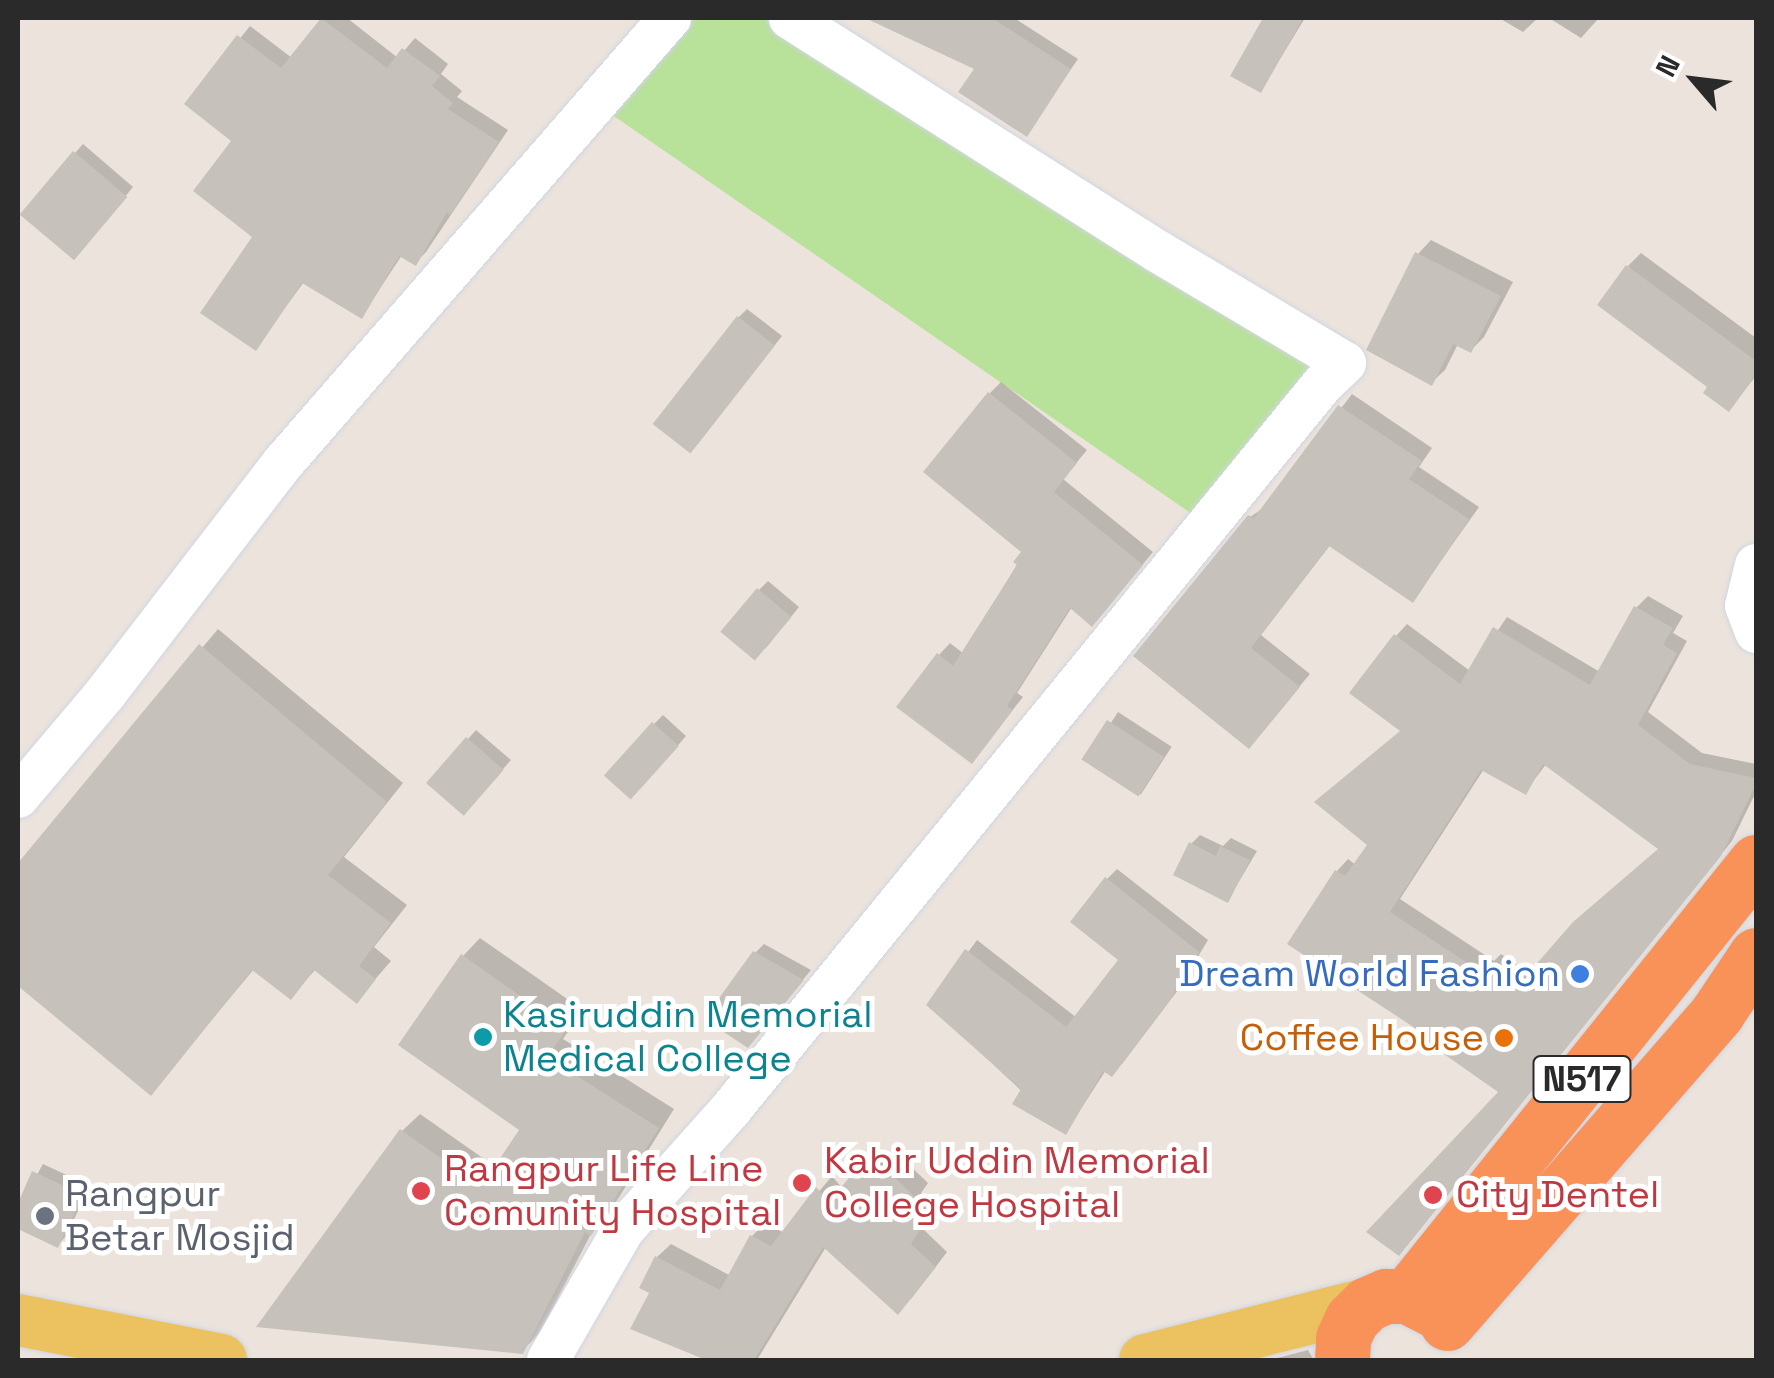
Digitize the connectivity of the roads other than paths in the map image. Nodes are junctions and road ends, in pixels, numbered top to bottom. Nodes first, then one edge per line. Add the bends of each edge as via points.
1 (670, 18) edge
2 (790, 18) edge
3 (1756, 565) edge
4 (1756, 632) edge
5 (18, 797) edge
6 (1756, 862) edge
7 (1756, 955) edge
8 (18, 1320) edge
9 (1419, 1321) edge
10 (221, 1360) edge
11 (548, 1360) edge
12 (1145, 1360) edge
13 (1335, 1360) edge

1 - 5 street via 283,464
2 - 11 street via 1345,363 731,1109 623,1230
3 - 4 street via 1746,606
6 - 9 highway, N517
7 - 9 highway, N517 via 1717,1013
8 - 10 main road
9 - 12 main road
9 - 13 highway, N517 via 1352,1319

